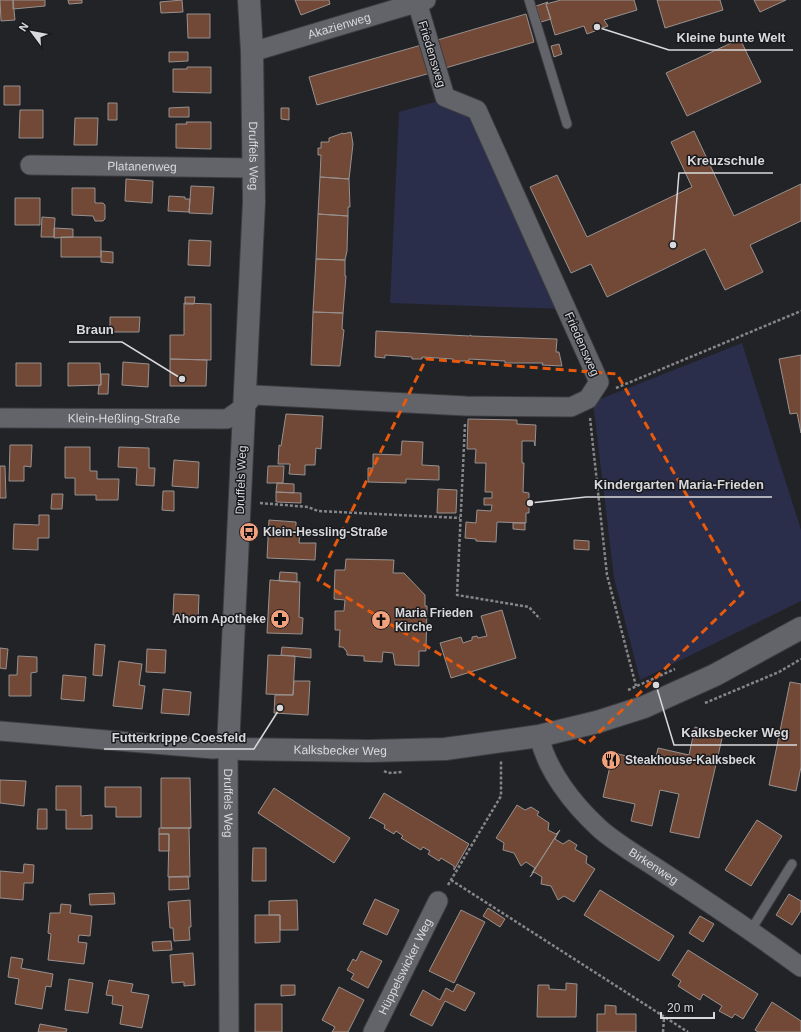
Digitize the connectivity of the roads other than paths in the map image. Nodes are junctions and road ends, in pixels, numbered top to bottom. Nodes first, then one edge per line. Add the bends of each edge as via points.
1 (248, 0) edge
2 (529, 0) edge
3 (421, 1) edge
4 (252, 52) junction
5 (567, 124) dead end
6 (30, 165) dead end
7 (253, 168) junction
8 (244, 407) junction
9 (0, 418) edge
10 (801, 628) edge
11 (0, 731) edge
12 (539, 736) junction
13 (228, 746) junction
14 (792, 864) dead end
15 (438, 901) road end
16 (751, 930) junction
17 (801, 967) edge
18 (229, 1032) edge
19 (373, 1032) edge

1 - 4 street, Druffels Weg
2 - 5 lane
3 - 4 street, Akazienweg
3 - 8 street, Friedensweg via 445,97 476,110 599,382 588,399 571,407 466,406 254,395
4 - 7 street, Druffels Weg
6 - 7 street, Platanenweg
7 - 8 street, Druffels Weg via 254,202
8 - 9 street, Klein-Heßling-Straße via 228,419
8 - 13 street, Druffels Weg
10 - 12 street, Kalksbecker Weg via 715,675 644,707
11 - 13 street, Kalksbecker Weg via 213,749
12 - 13 street, Kalksbecker Weg via 445,749 369,751 240,749
12 - 16 street, Birkenweg via 549,765 574,802 600,829
13 - 18 street, Druffels Weg
14 - 16 lane
15 - 19 street, Hüppelswicker Weg
16 - 17 street, Birkenweg

